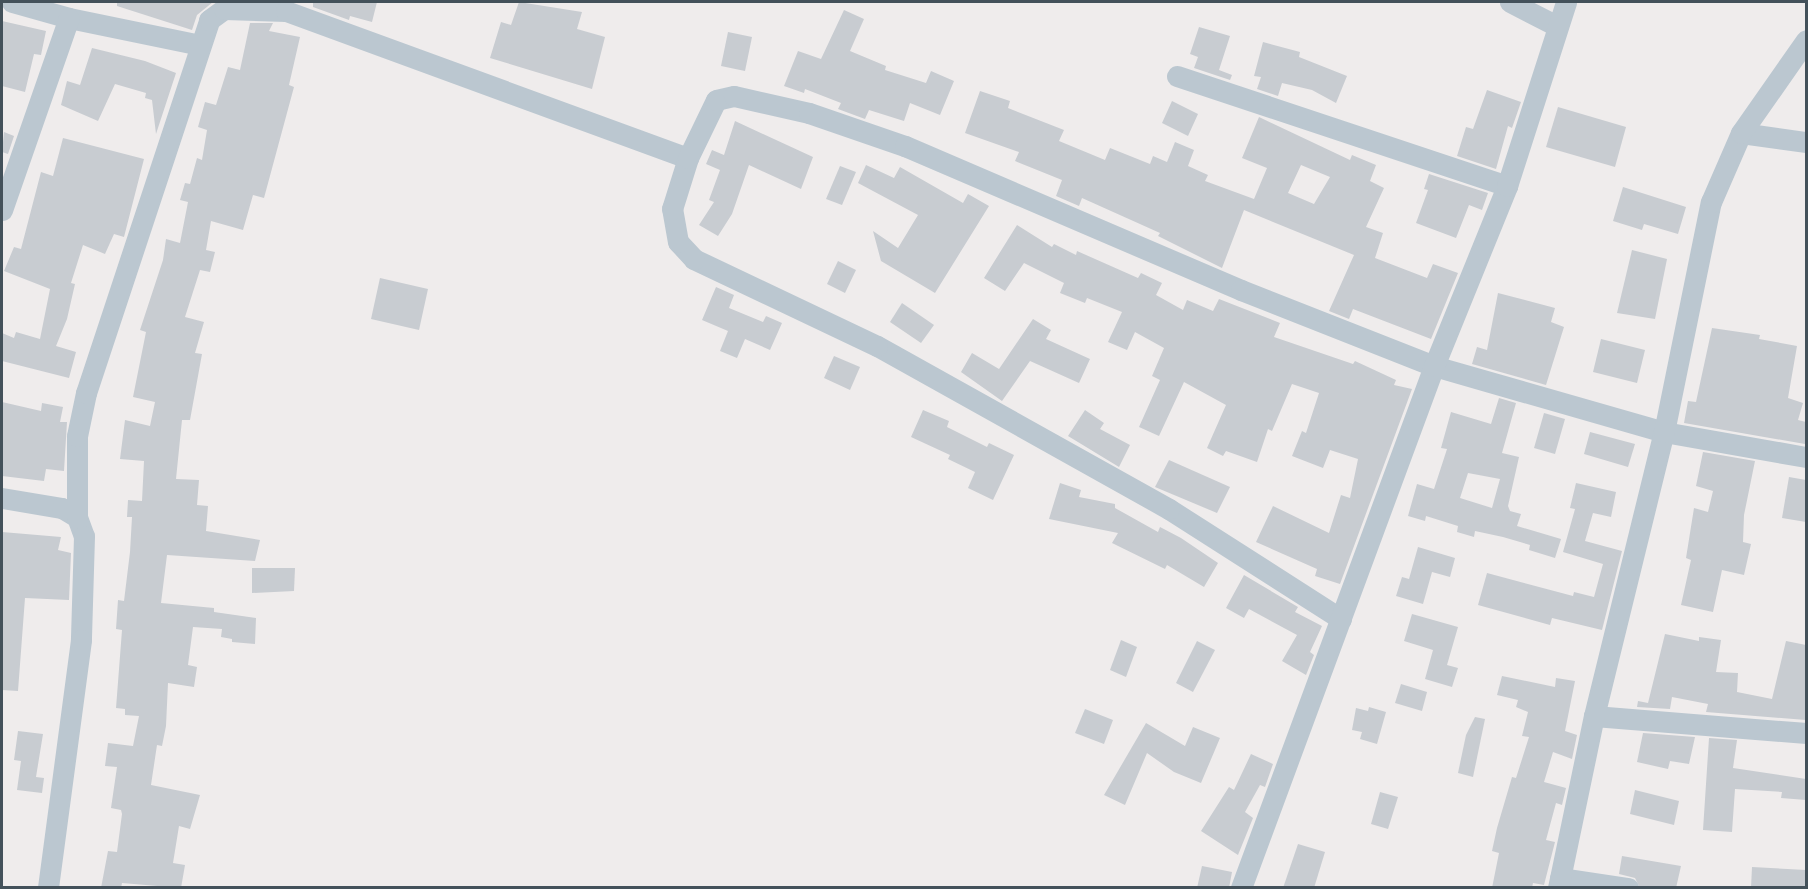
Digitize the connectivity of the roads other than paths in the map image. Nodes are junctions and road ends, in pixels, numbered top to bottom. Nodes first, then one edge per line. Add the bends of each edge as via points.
1 (12, 2) edge
2 (1510, 2) edge
3 (1566, 2) edge
4 (288, 6) edge
5 (69, 18) junction
6 (1557, 26) junction
7 (1806, 40) edge
8 (200, 45) junction
9 (1177, 76) dead end
10 (1741, 133) junction
11 (1806, 142) edge
12 (688, 158) junction
13 (1507, 186) junction
14 (2, 210) edge
15 (1434, 366) junction
16 (1664, 432) junction
17 (1806, 457) edge
18 (2, 498) edge
19 (77, 517) junction
20 (1341, 619) junction
21 (1594, 716) junction
22 (1806, 733) edge
23 (1559, 883) edge
24 (48, 888) edge
25 (1241, 888) edge
26 (1628, 888) edge

1 - 5 street
2 - 6 street
3 - 6 street
4 - 8 street via 224,9 209,20
4 - 12 street
5 - 8 street
5 - 14 street
6 - 13 street
7 - 10 street
8 - 19 street via 86,393 77,436
9 - 13 street
10 - 11 street
10 - 16 street via 1711,202
12 - 15 street via 716,100 734,96 809,113 905,146 1241,290
12 - 20 street via 672,209 678,242 694,259 877,346 1169,509
13 - 15 street
15 - 16 street
15 - 20 street
16 - 17 street
16 - 21 street
18 - 19 street via 62,508
19 - 24 street via 84,536 85,559 81,640
20 - 25 street
21 - 22 street
21 - 23 street
23 - 26 street

